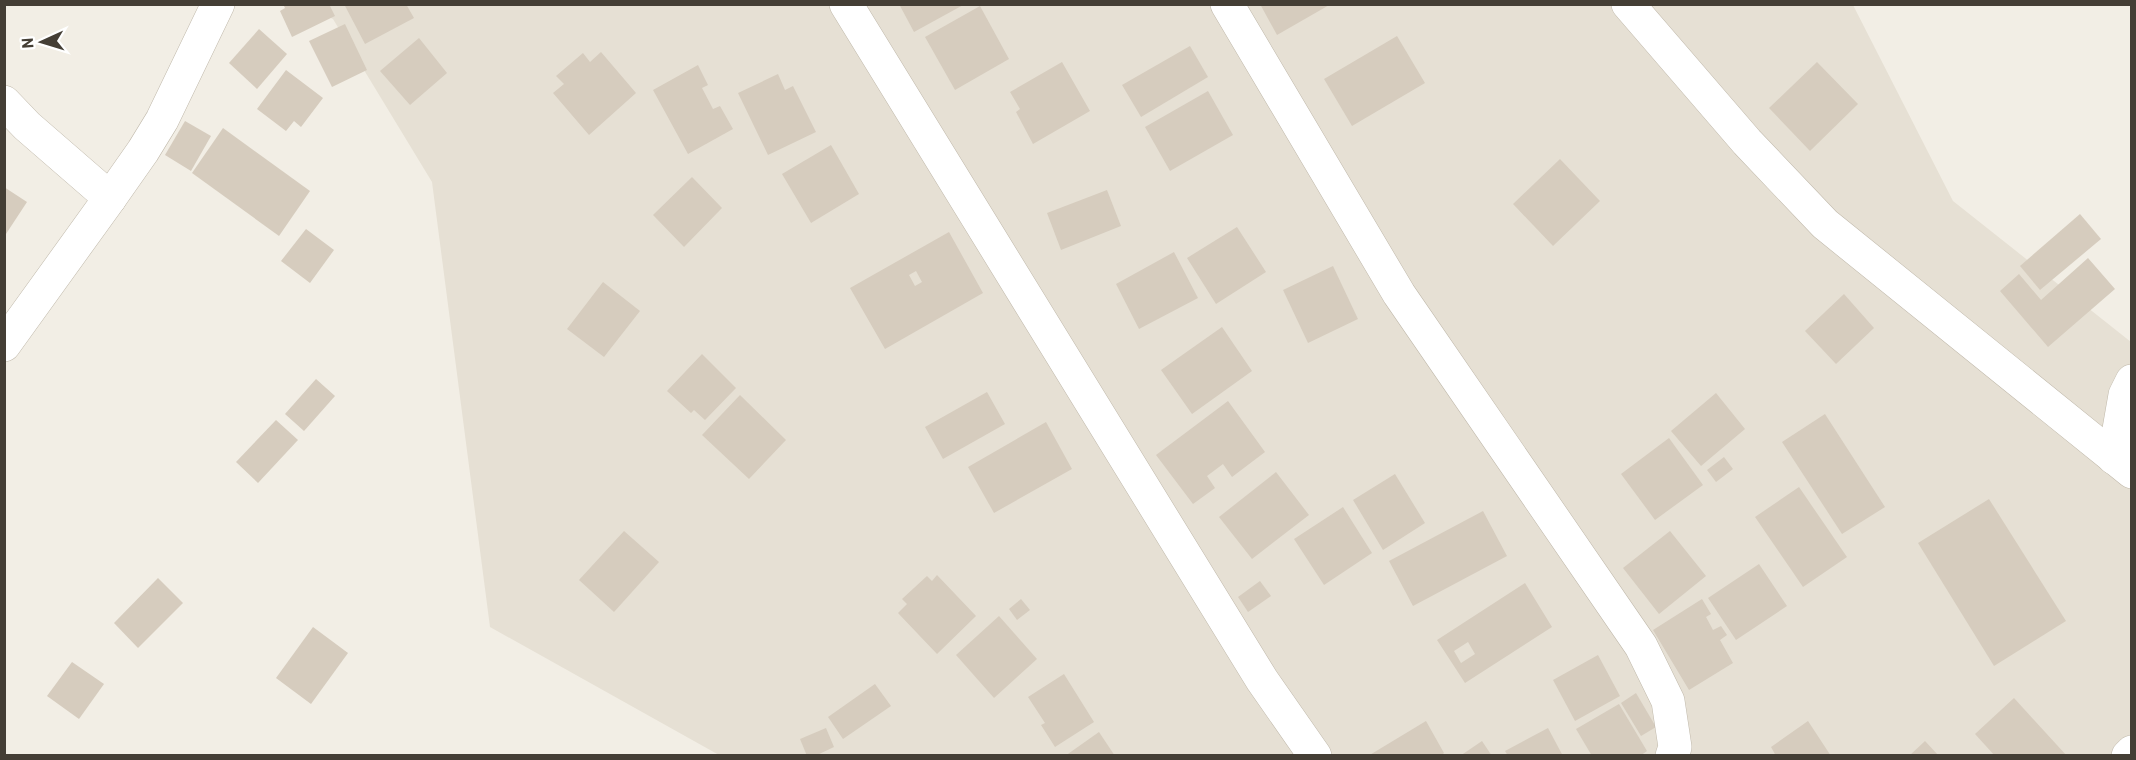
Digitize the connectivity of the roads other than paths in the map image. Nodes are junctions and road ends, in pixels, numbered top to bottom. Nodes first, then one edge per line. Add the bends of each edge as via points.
1 (218, 4) edge
2 (846, 4) edge
3 (1227, 4) edge
4 (1628, 4) edge
5 (4, 102) edge
6 (110, 198) junction
7 (4, 345) edge
8 (2132, 381) edge
9 (2123, 465) edge
10 (2132, 752) edge
11 (1315, 756) edge
12 (1672, 756) edge
13 (2127, 756) edge

1 - 6 street via 162,120
2 - 11 street via 1262,680
3 - 12 street via 1399,294 1641,646 1668,701 1675,747
4 - 9 street via 1747,142 1825,224
5 - 6 street
6 - 7 street
8 - 9 street via 2125,396
10 - 13 street

